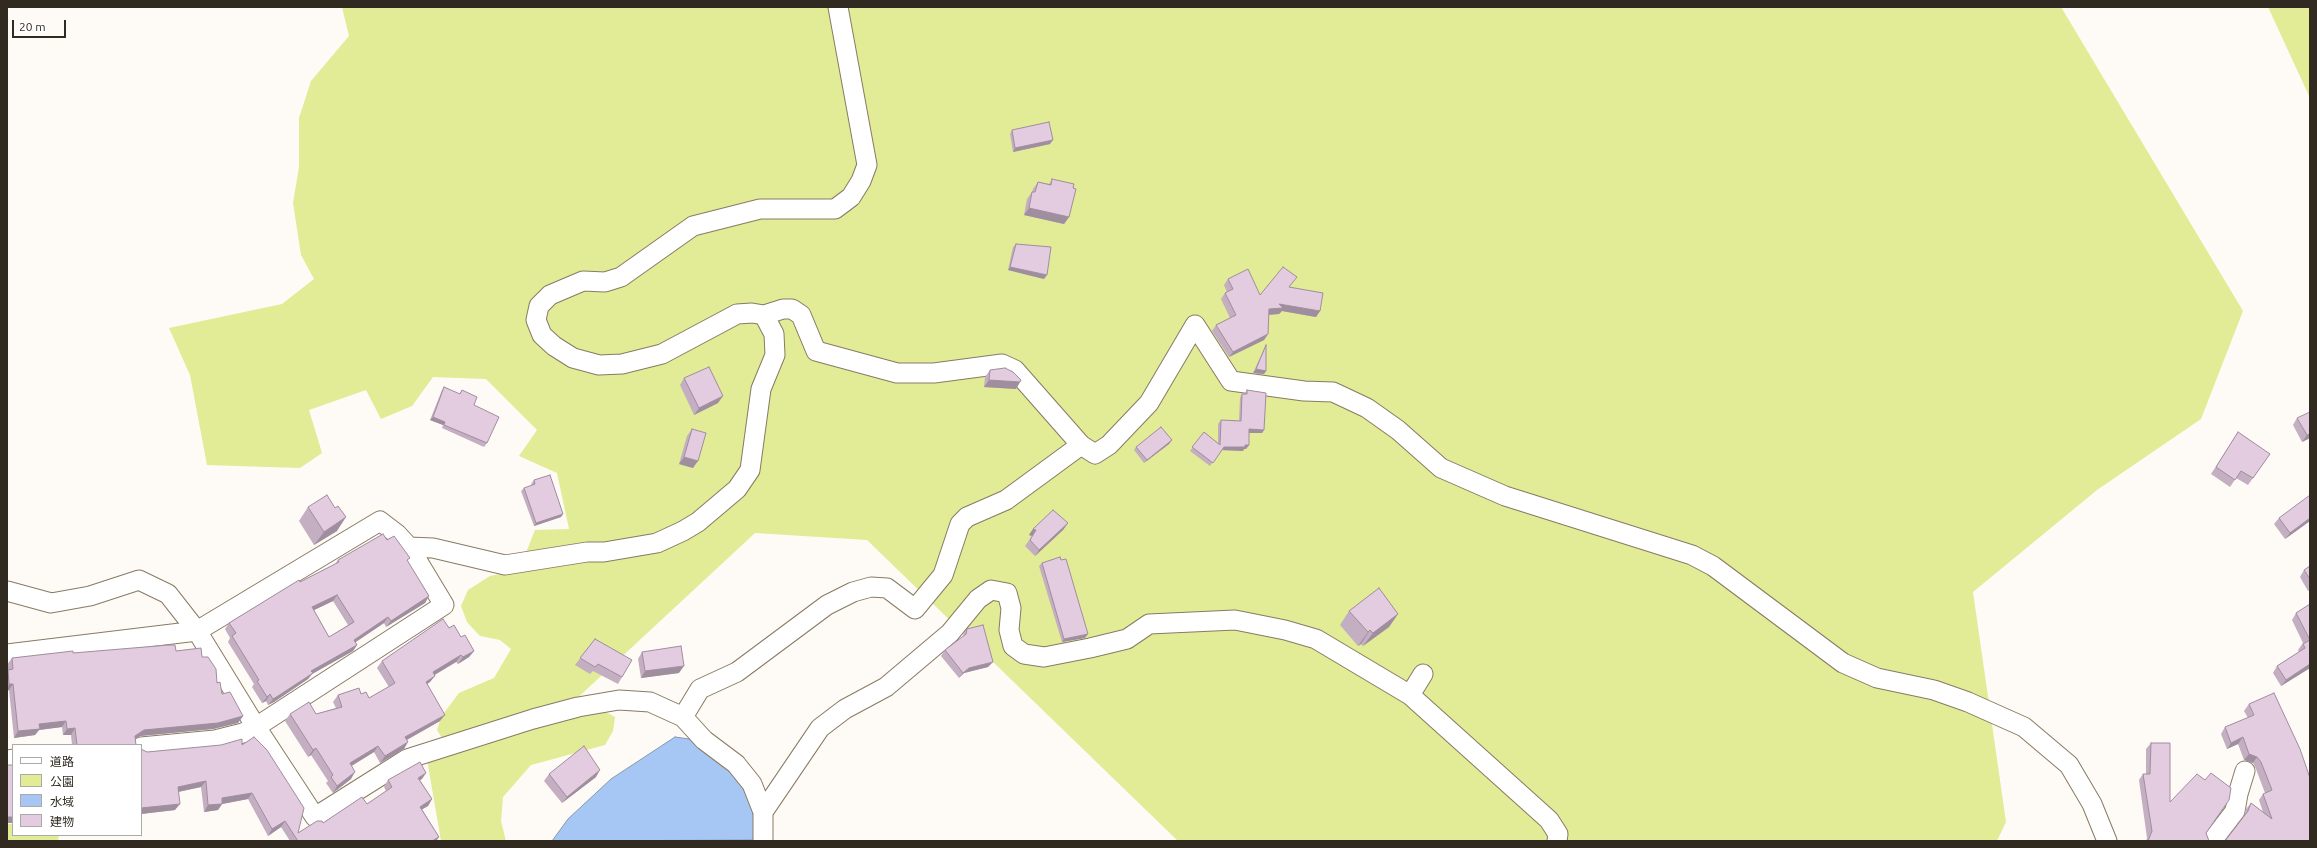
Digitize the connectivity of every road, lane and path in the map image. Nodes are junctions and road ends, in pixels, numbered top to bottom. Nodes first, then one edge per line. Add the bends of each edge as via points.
1 (838, 7) edge
2 (764, 315) junction
3 (1082, 445) junction
4 (409, 548) junction
5 (7, 591) edge
6 (197, 631) junction
7 (7, 654) edge
8 (1424, 674) dead end
9 (1410, 695) junction
10 (683, 716) junction
11 (256, 727) junction
12 (142, 747) edge
13 (2246, 771) dead end
14 (763, 812) junction
15 (763, 841) edge
16 (1558, 841) edge
17 (2107, 841) edge
18 (2212, 841) edge

1 - 2 street via 866,165 861,181 851,197 835,209 760,209 693,226 621,277 605,282 583,281 550,295 539,306 536,320 542,334 554,346 573,358 599,365 622,364 662,354 737,314
2 - 3 street via 792,309 801,315 816,351 897,373 934,373 1002,364 1015,370
2 - 4 street via 774,334 775,354 761,389 750,470 737,489 698,522 657,543 505,565 433,548
3 - 10 street via 1006,500 967,517 960,524 943,575 915,609 887,588 871,587 853,592 827,605 737,672 700,689
3 - 17 street via 1095,454 1109,445 1149,403 1195,325 1231,381 1304,391 1332,392 1367,408 1398,430 1441,468 1505,496 1692,555 1714,566 1843,663 1877,678 1934,690 2024,727 2069,765 2092,804
4 - 6 street via 380,521
4 - 11 street via 444,605
5 - 6 street via 51,603 90,596 139,580 168,594
6 - 7 street
6 - 11 street
8 - 9 street
9 - 14 street via 1316,640 1285,630 1235,620 1149,624 1127,639 1090,648 1044,657 1024,654 1013,646 1010,630 1012,608 1007,593 991,590 978,599 950,633 892,682 844,709 820,728
9 - 16 street via 1549,820 1558,834
10 - 11 street via 650,702 619,700 578,707 533,719 407,759 315,817
10 - 14 street via 704,740 736,764 752,784
11 - 12 street via 215,740
13 - 18 street via 2235,811
14 - 15 street

